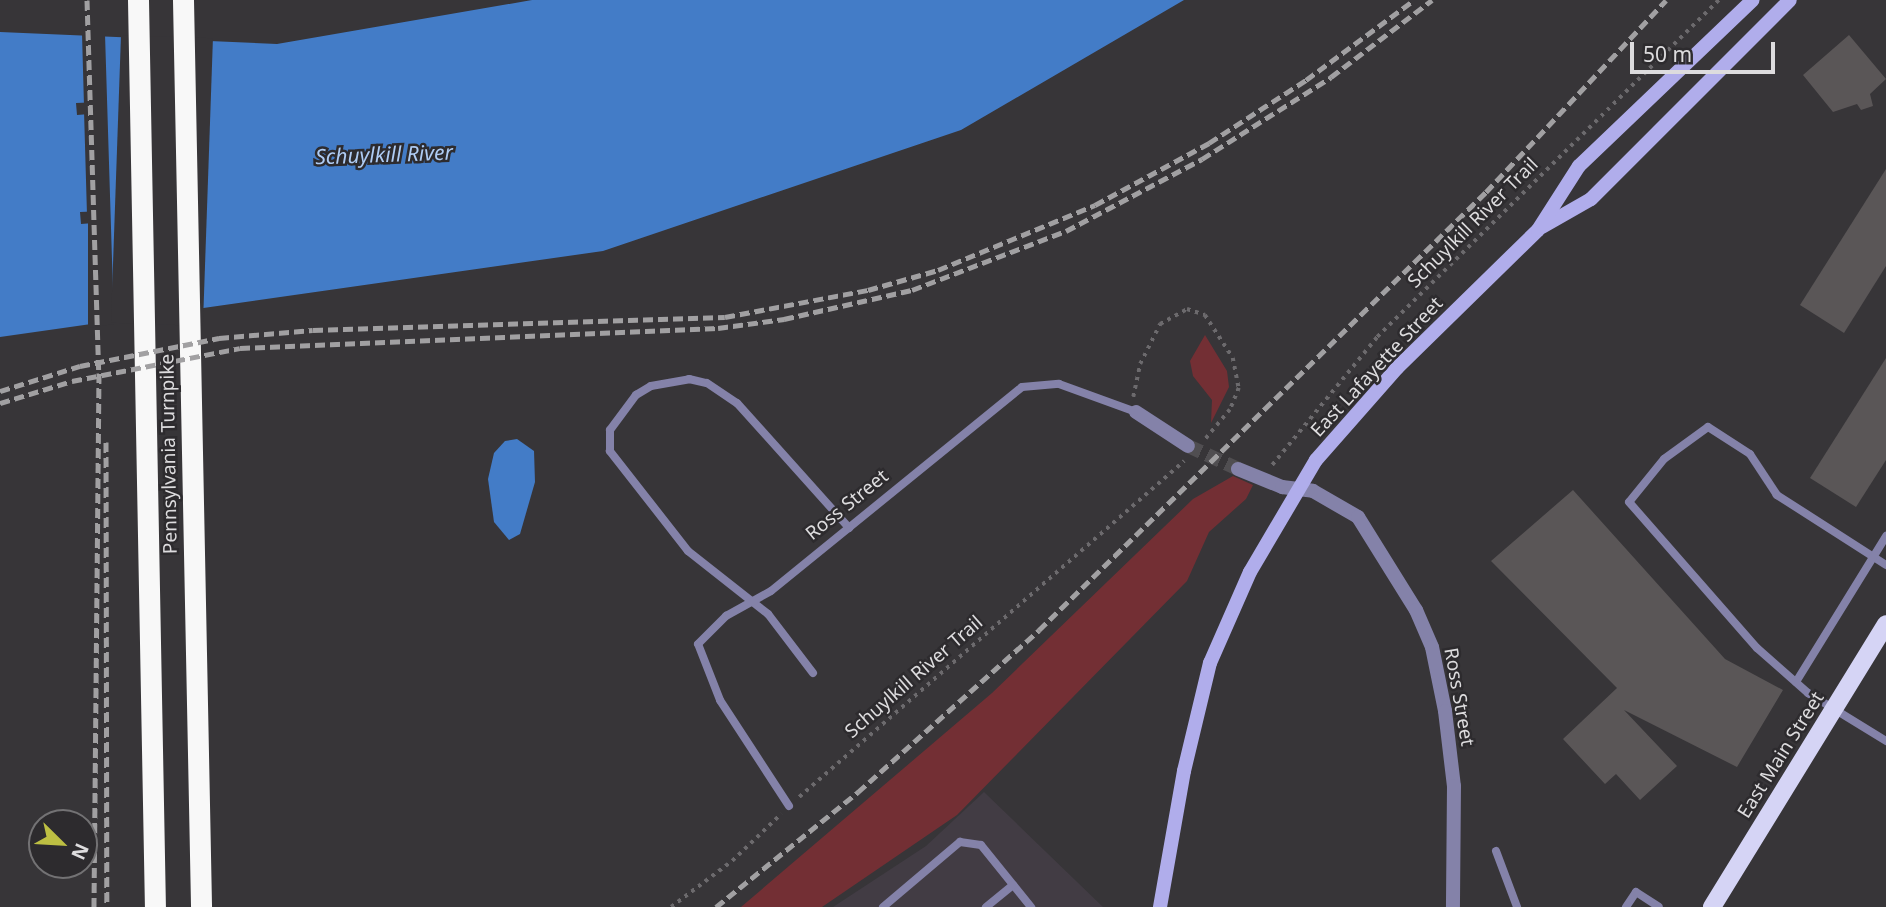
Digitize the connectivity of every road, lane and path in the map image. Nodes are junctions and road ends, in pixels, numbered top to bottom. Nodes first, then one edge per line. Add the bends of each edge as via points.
1 (138, 0) edge
2 (183, 0) edge
3 (1719, 0) edge
4 (1753, 0) edge
5 (1790, 0) edge
6 (1538, 230) junction
7 (1136, 412) junction
8 (1205, 440) dead end
9 (1188, 446) tunnel mouth
10 (1175, 469) dead end
11 (1238, 470) tunnel mouth
12 (1262, 480) junction
13 (849, 528) junction
14 (1886, 536) edge
15 (1873, 557) junction
16 (1886, 565) edge
17 (750, 603) junction
18 (1886, 624) edge
19 (813, 673) dead end
20 (1796, 682) junction
21 (1834, 709) junction
22 (1886, 741) edge
23 (789, 806) junction
24 (1496, 850) dead end
25 (1013, 885) junction
26 (155, 907) edge
27 (201, 907) edge
28 (671, 907) edge
29 (883, 907) edge
30 (986, 907) edge
31 (1031, 907) edge
32 (1160, 907) edge
33 (1453, 907) edge
34 (1517, 907) edge
35 (1626, 907) edge
36 (1659, 907) edge
37 (1712, 907) edge

1 - 26 highway, Pennsylvania Turnpike
2 - 27 highway, Pennsylvania Turnpike
3 - 12 path, Schuylkill River Trail via 1377,337 1324,397
4 - 6 street, East Lafayette Street via 1579,166
5 - 6 street, East Lafayette Street via 1591,199
6 - 32 street, East Lafayette Street via 1388,378 1316,460 1271,533 1210,663 1184,771
7 - 8 path via 1135,381 1155,332 1170,315 1193,309 1211,323 1238,376 1230,410
7 - 9 street, Ross Street
7 - 13 lane, Ross Street via 1059,384 1022,387
10 - 23 path, Schuylkill River Trail
11 - 12 street, Ross Street
12 - 33 street, Ross Street via 1313,491 1358,517 1395,572 1432,647 1454,786
13 - 17 lane, Ross Street
13 - 17 lane via 722,389 680,379 636,395 610,430 610,451 688,551
14 - 15 lane
15 - 16 lane
15 - 20 lane
15 - 20 lane via 1777,495 1749,454 1708,427 1664,459 1629,502 1757,648
17 - 19 lane via 768,614
17 - 23 lane, Ross Street via 726,616 698,644 720,699
18 - 21 main road, East Main Street
20 - 21 lane
21 - 22 lane
21 - 37 main road, East Main Street
23 - 28 path, Schuylkill River Trail via 732,861
24 - 34 lane
25 - 29 lane via 981,845 960,842
25 - 30 lane
25 - 31 lane
35 - 36 lane via 1636,892

